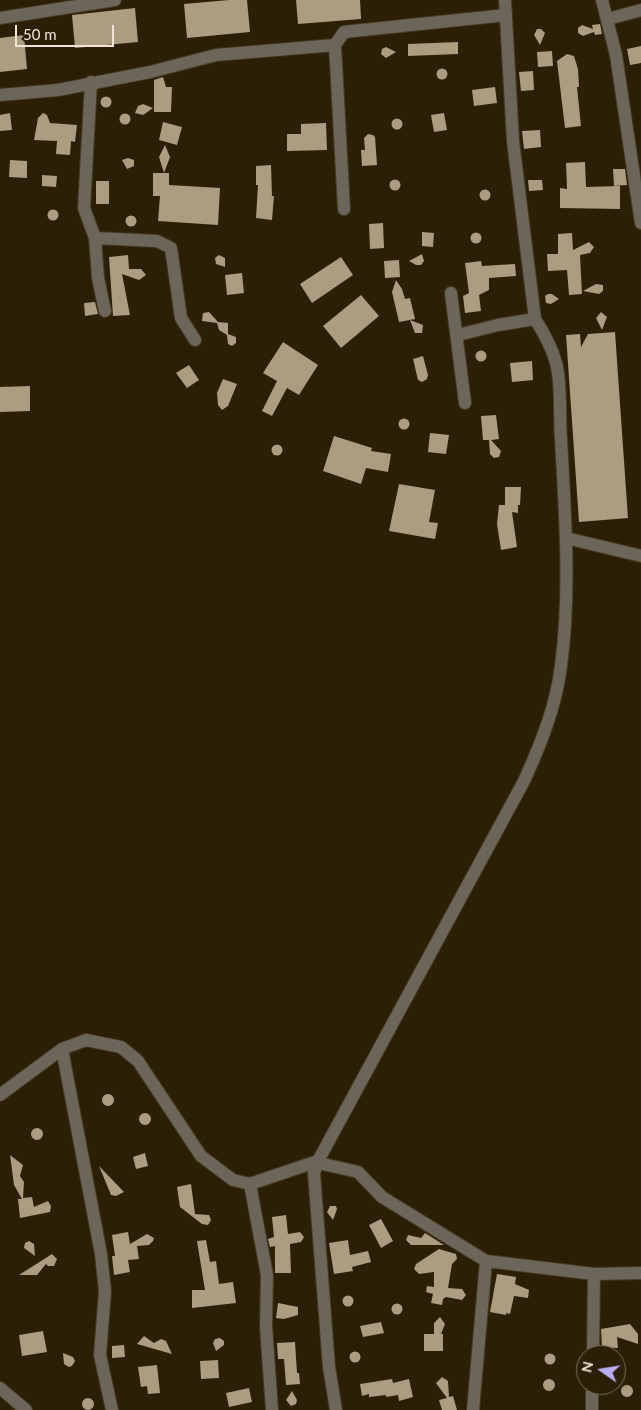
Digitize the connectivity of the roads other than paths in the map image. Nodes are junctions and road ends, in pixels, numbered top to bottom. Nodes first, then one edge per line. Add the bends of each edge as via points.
1 (115, 0) edge
2 (505, 0) edge
3 (602, 0) edge
4 (641, 10) edge
5 (506, 15) junction
6 (0, 18) edge
7 (608, 19) junction
8 (335, 45) junction
9 (91, 82) junction
10 (0, 95) edge
11 (344, 209) dead end
12 (641, 223) edge
13 (95, 238) junction
14 (451, 293) dead end
15 (105, 311) dead end
16 (535, 319) junction
17 (458, 335) junction
18 (195, 340) dead end
19 (465, 403) dead end
20 (566, 538) junction
21 (641, 556) edge
22 (62, 1049) junction
23 (0, 1095) edge
24 (318, 1161) junction
25 (250, 1184) junction
26 (486, 1261) junction
27 (641, 1273) edge
28 (594, 1274) junction
29 (593, 1345) edge
30 (0, 1388) edge
31 (592, 1395) edge
32 (26, 1410) edge
33 (112, 1410) edge
34 (272, 1410) edge
35 (336, 1410) edge
36 (473, 1410) edge
37 (592, 1410) edge

1 - 6 street
2 - 5 street
3 - 7 street
4 - 7 street
5 - 8 street via 344,32
5 - 16 street via 512,142
7 - 12 street
8 - 9 street via 216,54 150,72
8 - 11 street
9 - 10 street via 58,90
9 - 13 street via 84,208
13 - 15 street
13 - 18 street via 157,241 171,248 181,318
14 - 17 street
16 - 17 street
16 - 20 street via 547,337 557,365
17 - 19 street
20 - 21 street
20 - 24 street via 561,666 540,744 524,781
22 - 23 street
22 - 25 street via 86,1040 121,1046 138,1061 200,1156 233,1180
22 - 33 street via 101,1254 105,1291 100,1355
24 - 25 street
24 - 26 street via 358,1172 382,1198
24 - 35 street via 314,1173 329,1367
25 - 34 street via 267,1275 266,1326
26 - 28 street
26 - 36 street
27 - 28 street
28 - 29 street
30 - 32 street
31 - 37 street

